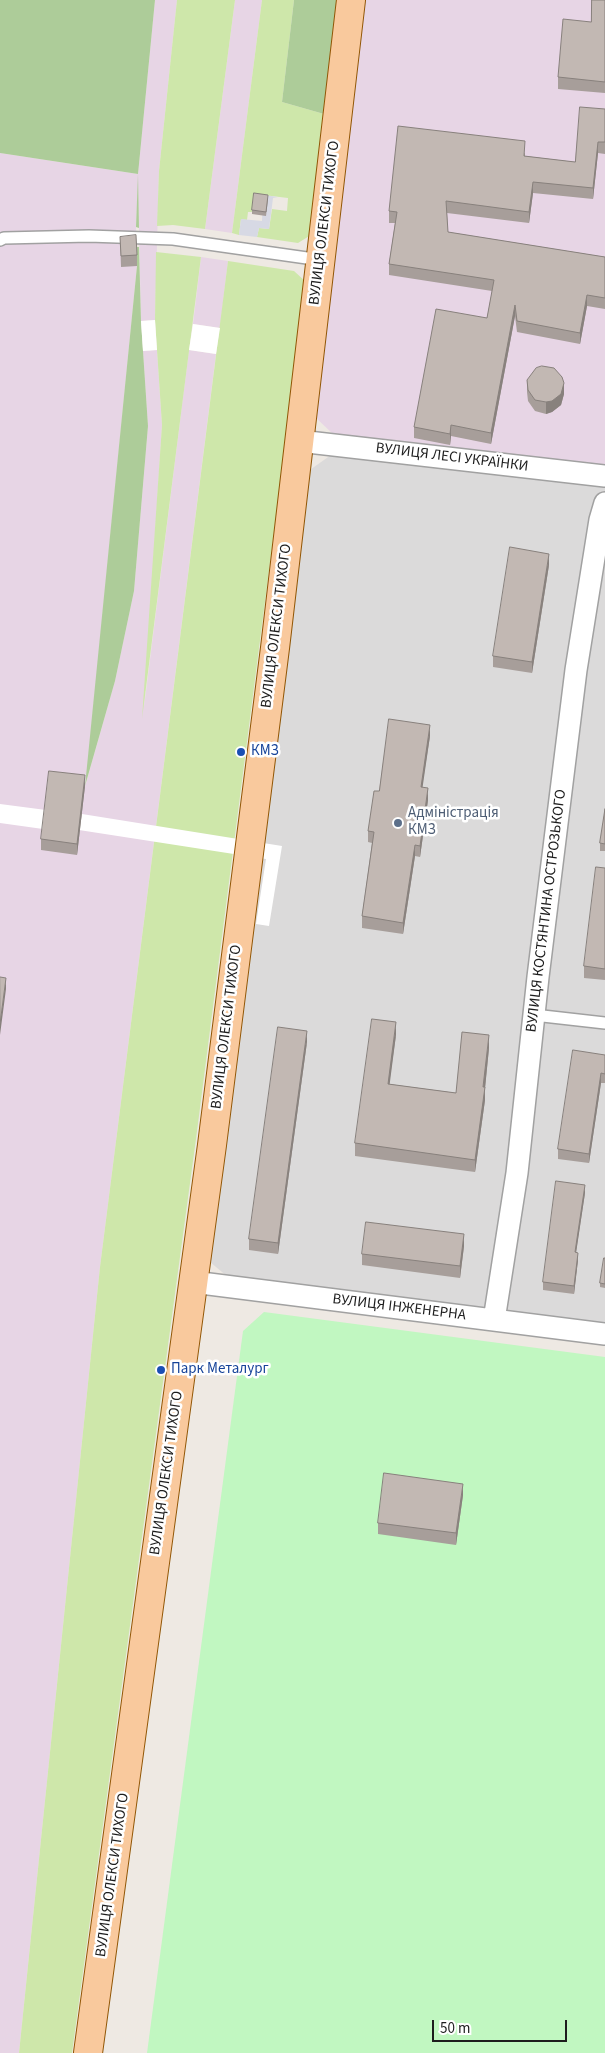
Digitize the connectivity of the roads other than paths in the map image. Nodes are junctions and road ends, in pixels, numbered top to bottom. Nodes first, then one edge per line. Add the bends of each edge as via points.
1 (351, 0) edge
2 (0, 240) edge
3 (321, 260) junction
4 (299, 441) junction
5 (605, 476) edge
6 (605, 503) edge
7 (534, 1015) junction
8 (605, 1023) edge
9 (193, 1282) junction
10 (494, 1320) junction
11 (605, 1334) edge
12 (88, 2053) edge

1 - 3 main road, ВУЛИЦЯ ОЛЕКСИ ТИХОГО
2 - 3 lane via 89,236 173,239
3 - 4 main road, ВУЛИЦЯ ОЛЕКСИ ТИХОГО
4 - 5 street, ВУЛИЦЯ ЛЕСІ УКРАЇНКИ
4 - 9 main road, ВУЛИЦЯ ОЛЕКСИ ТИХОГО
6 - 7 street, ВУЛИЦЯ КОСТЯНТИНА ОСТРОЗЬКОГО via 576,670
7 - 8 lane
7 - 10 street, ВУЛИЦЯ КОСТЯНТИНА ОСТРОЗЬКОГО via 517,1173
9 - 10 street, ВУЛИЦЯ ІНЖЕНЕРНА
9 - 12 main road, ВУЛИЦЯ ОЛЕКСИ ТИХОГО
10 - 11 street, ВУЛИЦЯ ІНЖЕНЕРНА

